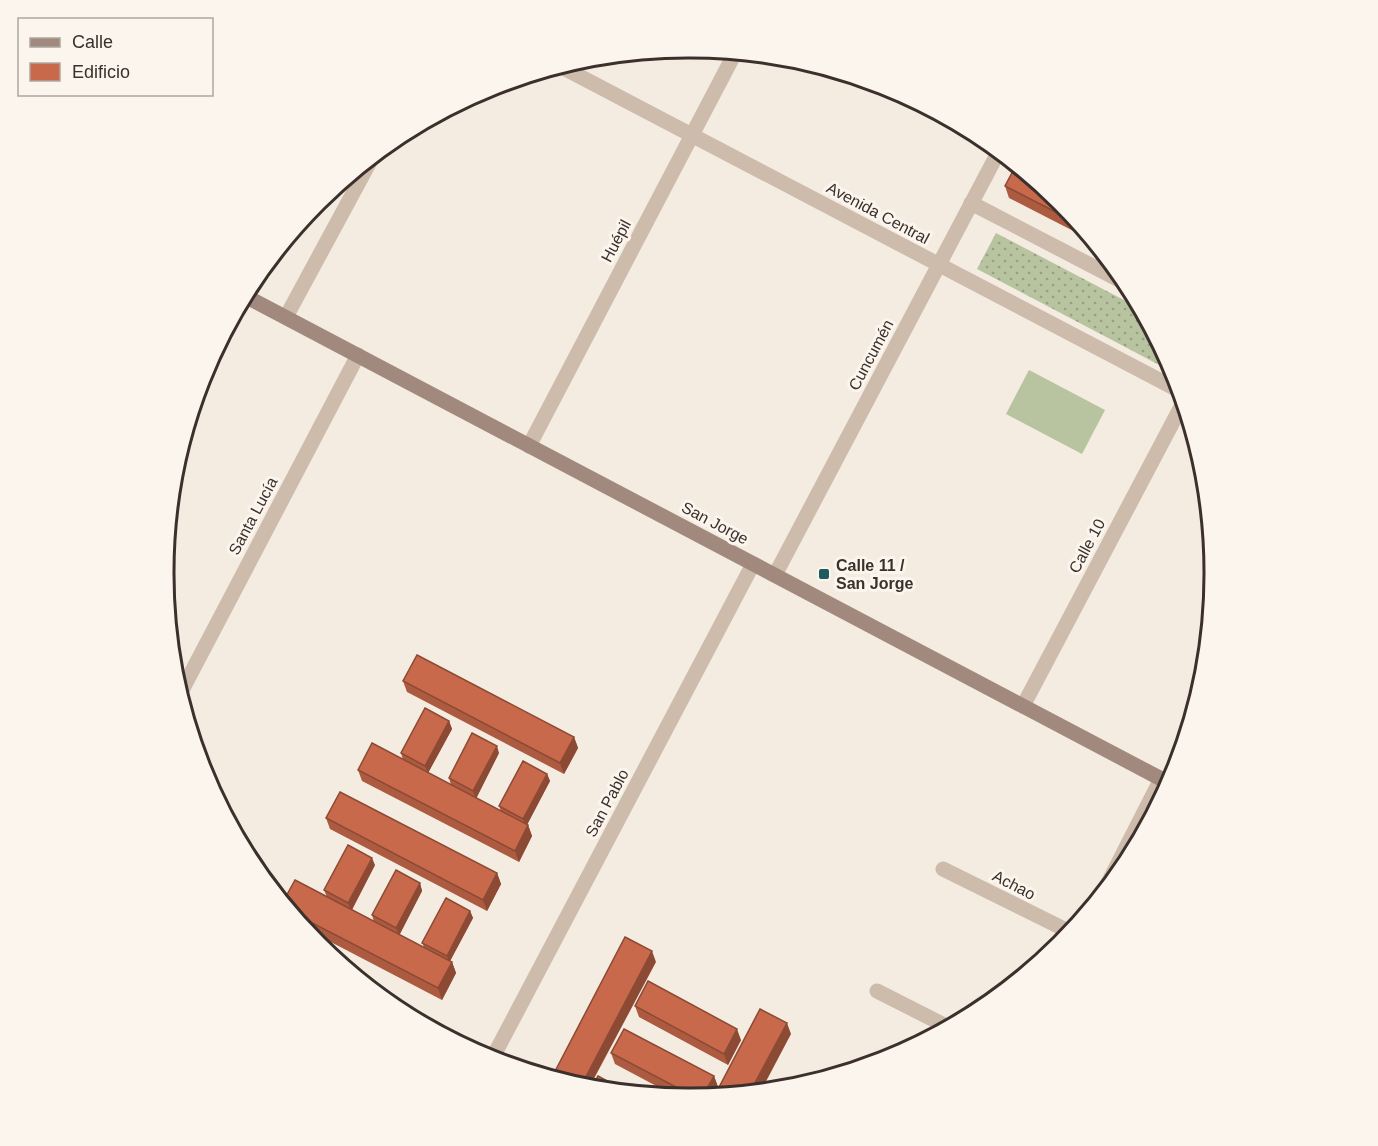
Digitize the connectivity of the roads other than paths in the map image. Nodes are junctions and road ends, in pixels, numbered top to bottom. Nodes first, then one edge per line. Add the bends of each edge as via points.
1 (731, 61) edge
2 (572, 72) edge
3 (692, 135) junction
4 (994, 159) edge
5 (362, 176) edge
6 (971, 203) junction
7 (939, 265) junction
8 (1107, 274) edge
9 (253, 300) edge
10 (286, 317) junction
11 (358, 355) junction
12 (1167, 384) edge
13 (1178, 413) edge
14 (529, 446) junction
15 (753, 564) junction
16 (775, 575) junction
17 (186, 682) edge
18 (1023, 706) junction
19 (1160, 778) edge
20 (943, 869) dead end
21 (1061, 928) edge
22 (877, 991) dead end
23 (939, 1023) edge
24 (497, 1050) edge

1 - 3 street, Huépil
2 - 3 street, Avenida Central
3 - 7 street, Avenida Central
3 - 14 street, Huépil
4 - 6 street, Cuncumén
5 - 10 street
6 - 7 street, Cuncumén
6 - 8 street
7 - 12 street, Avenida Central
7 - 16 street, Cuncumén
9 - 10 street, San Jorge
10 - 11 street, San Jorge
11 - 14 street, San Jorge
11 - 17 street, Santa Lucía
13 - 18 street, Calle 10
14 - 15 street, San Jorge
15 - 16 street, San Jorge
15 - 24 street, San Pablo
16 - 18 street, San Jorge
18 - 19 street, San Jorge
20 - 21 street, Achao
22 - 23 street

